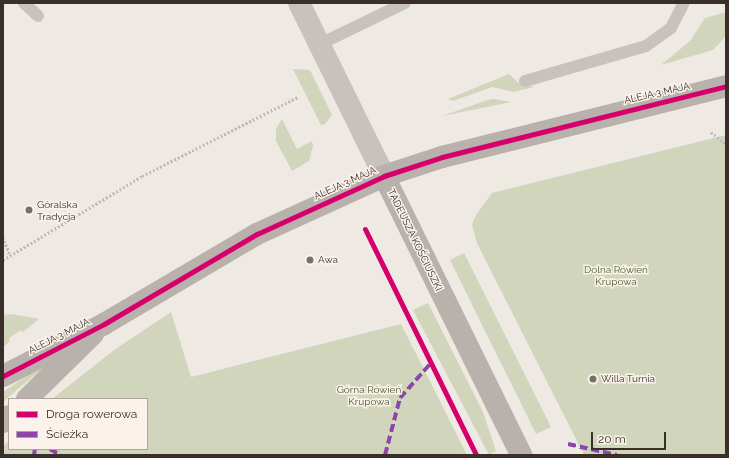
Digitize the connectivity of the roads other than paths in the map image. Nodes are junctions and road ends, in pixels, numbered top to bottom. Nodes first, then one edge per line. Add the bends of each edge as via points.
1 (24, 3) edge
2 (299, 3) edge
3 (405, 3) edge
4 (684, 3) edge
5 (383, 8) edge
6 (38, 16) dead end
7 (320, 44) junction
8 (525, 81) dead end
9 (726, 86) edge
10 (384, 176) junction
11 (104, 324) junction
12 (3, 376) edge
13 (28, 398) edge
14 (521, 455) edge

1 - 6 lane
2 - 7 street, TADEUSZA KOŚCIUSZKI
3 - 5 lane
4 - 8 lane via 671,28 646,46
5 - 7 lane
7 - 10 street, TADEUSZA KOŚCIUSZKI
9 - 10 street, ALEJA 3 MAJA via 442,157
10 - 11 street, ALEJA 3 MAJA via 257,234
10 - 14 street, TADEUSZA KOŚCIUSZKI
11 - 12 street, ALEJA 3 MAJA
11 - 13 street, ALEJA 3 MAJA

